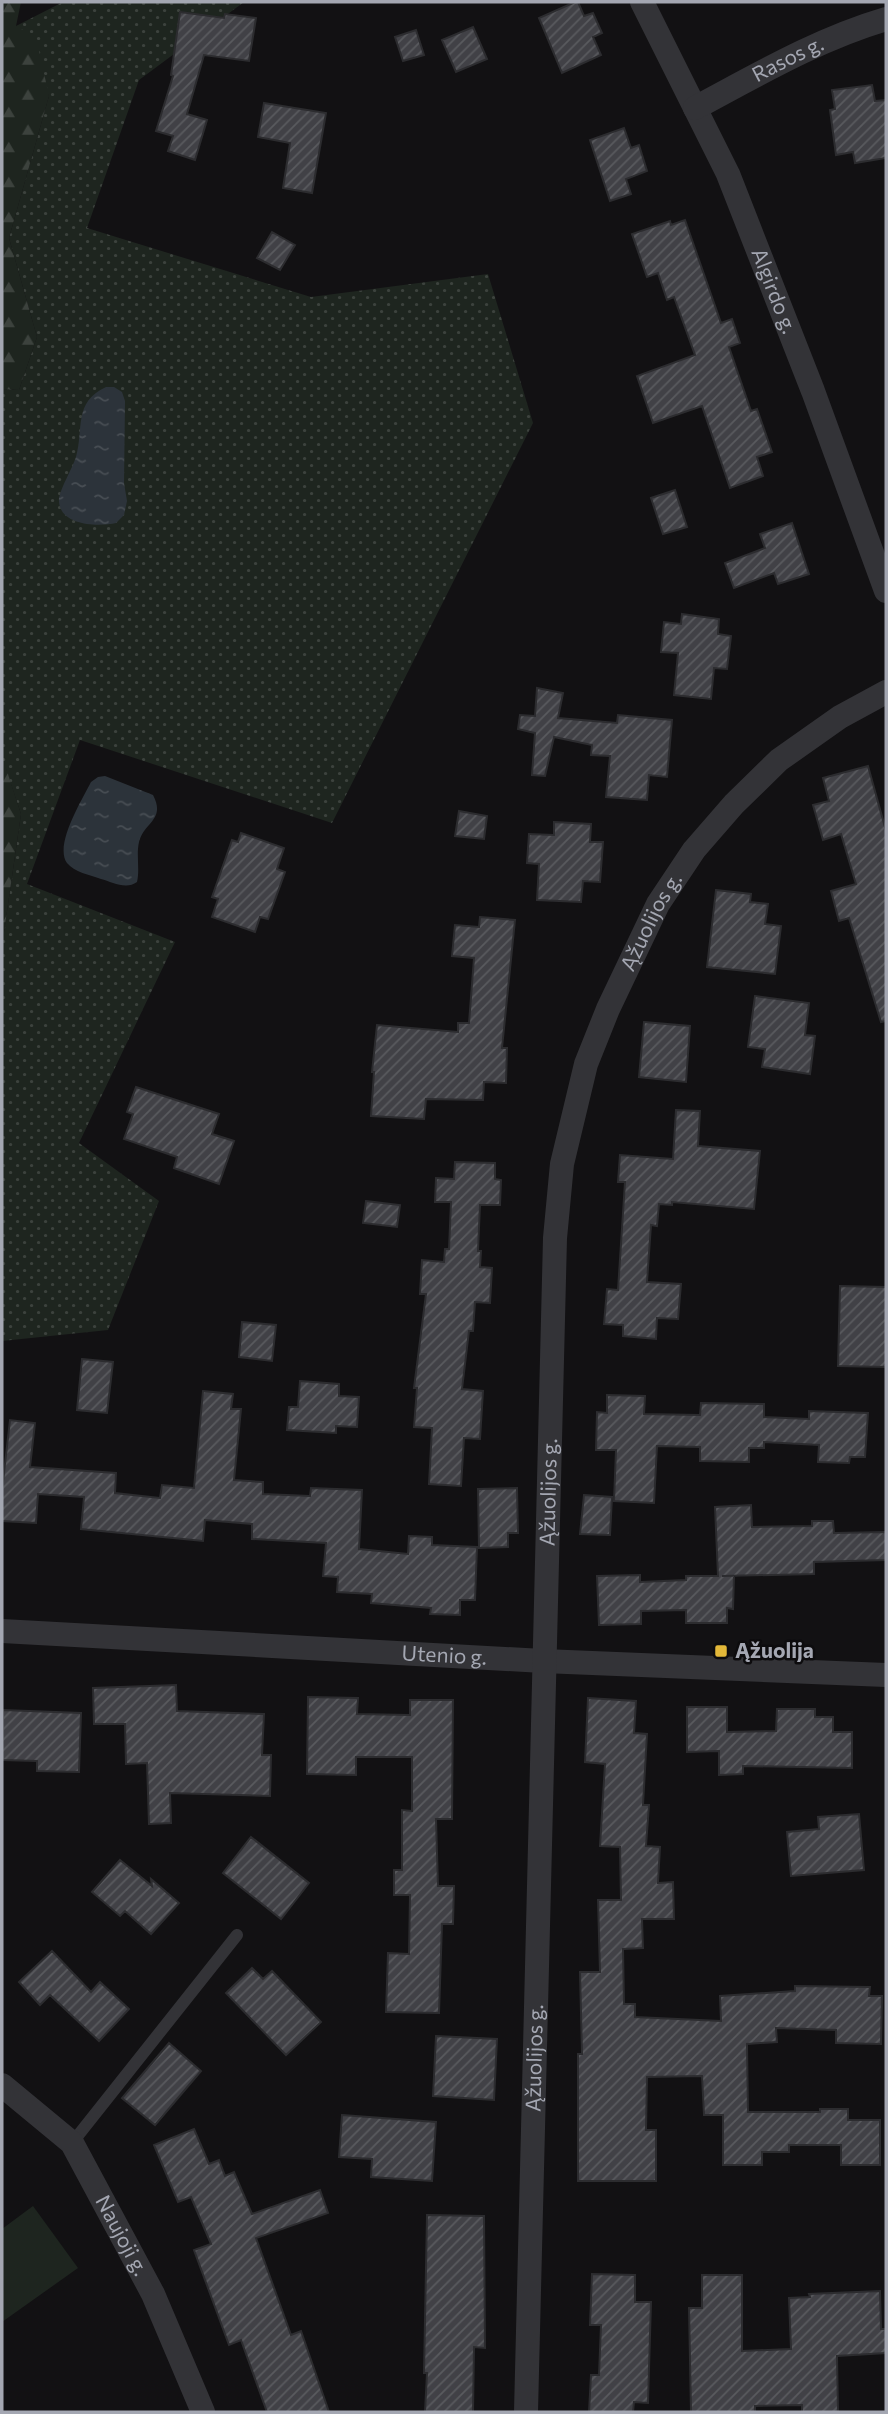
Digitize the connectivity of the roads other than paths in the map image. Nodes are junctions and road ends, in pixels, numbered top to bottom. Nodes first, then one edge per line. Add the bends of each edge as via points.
1 (642, 2) edge
2 (886, 19) edge
3 (695, 108) junction
4 (886, 591) edge
5 (886, 692) edge
6 (2, 1631) edge
7 (543, 1661) junction
8 (886, 1675) edge
9 (237, 1935) dead end
10 (2, 2085) edge
11 (72, 2143) junction
12 (203, 2412) edge
13 (526, 2412) edge

1 - 3 street, Algirdo g.
2 - 3 street, Rasos g. via 814,46
3 - 4 street, Algirdo g. via 755,240
5 - 7 street, Ąžuolijos g. via 840,717 779,760 694,850 658,905 586,1064 562,1164 555,1238
6 - 7 street, Utenio g.
7 - 8 street, Utenio g.
7 - 13 street, Ąžuolijos g.
9 - 11 lane
10 - 11 street, Naujoji g.
11 - 12 street, Naujoji g. via 153,2294

